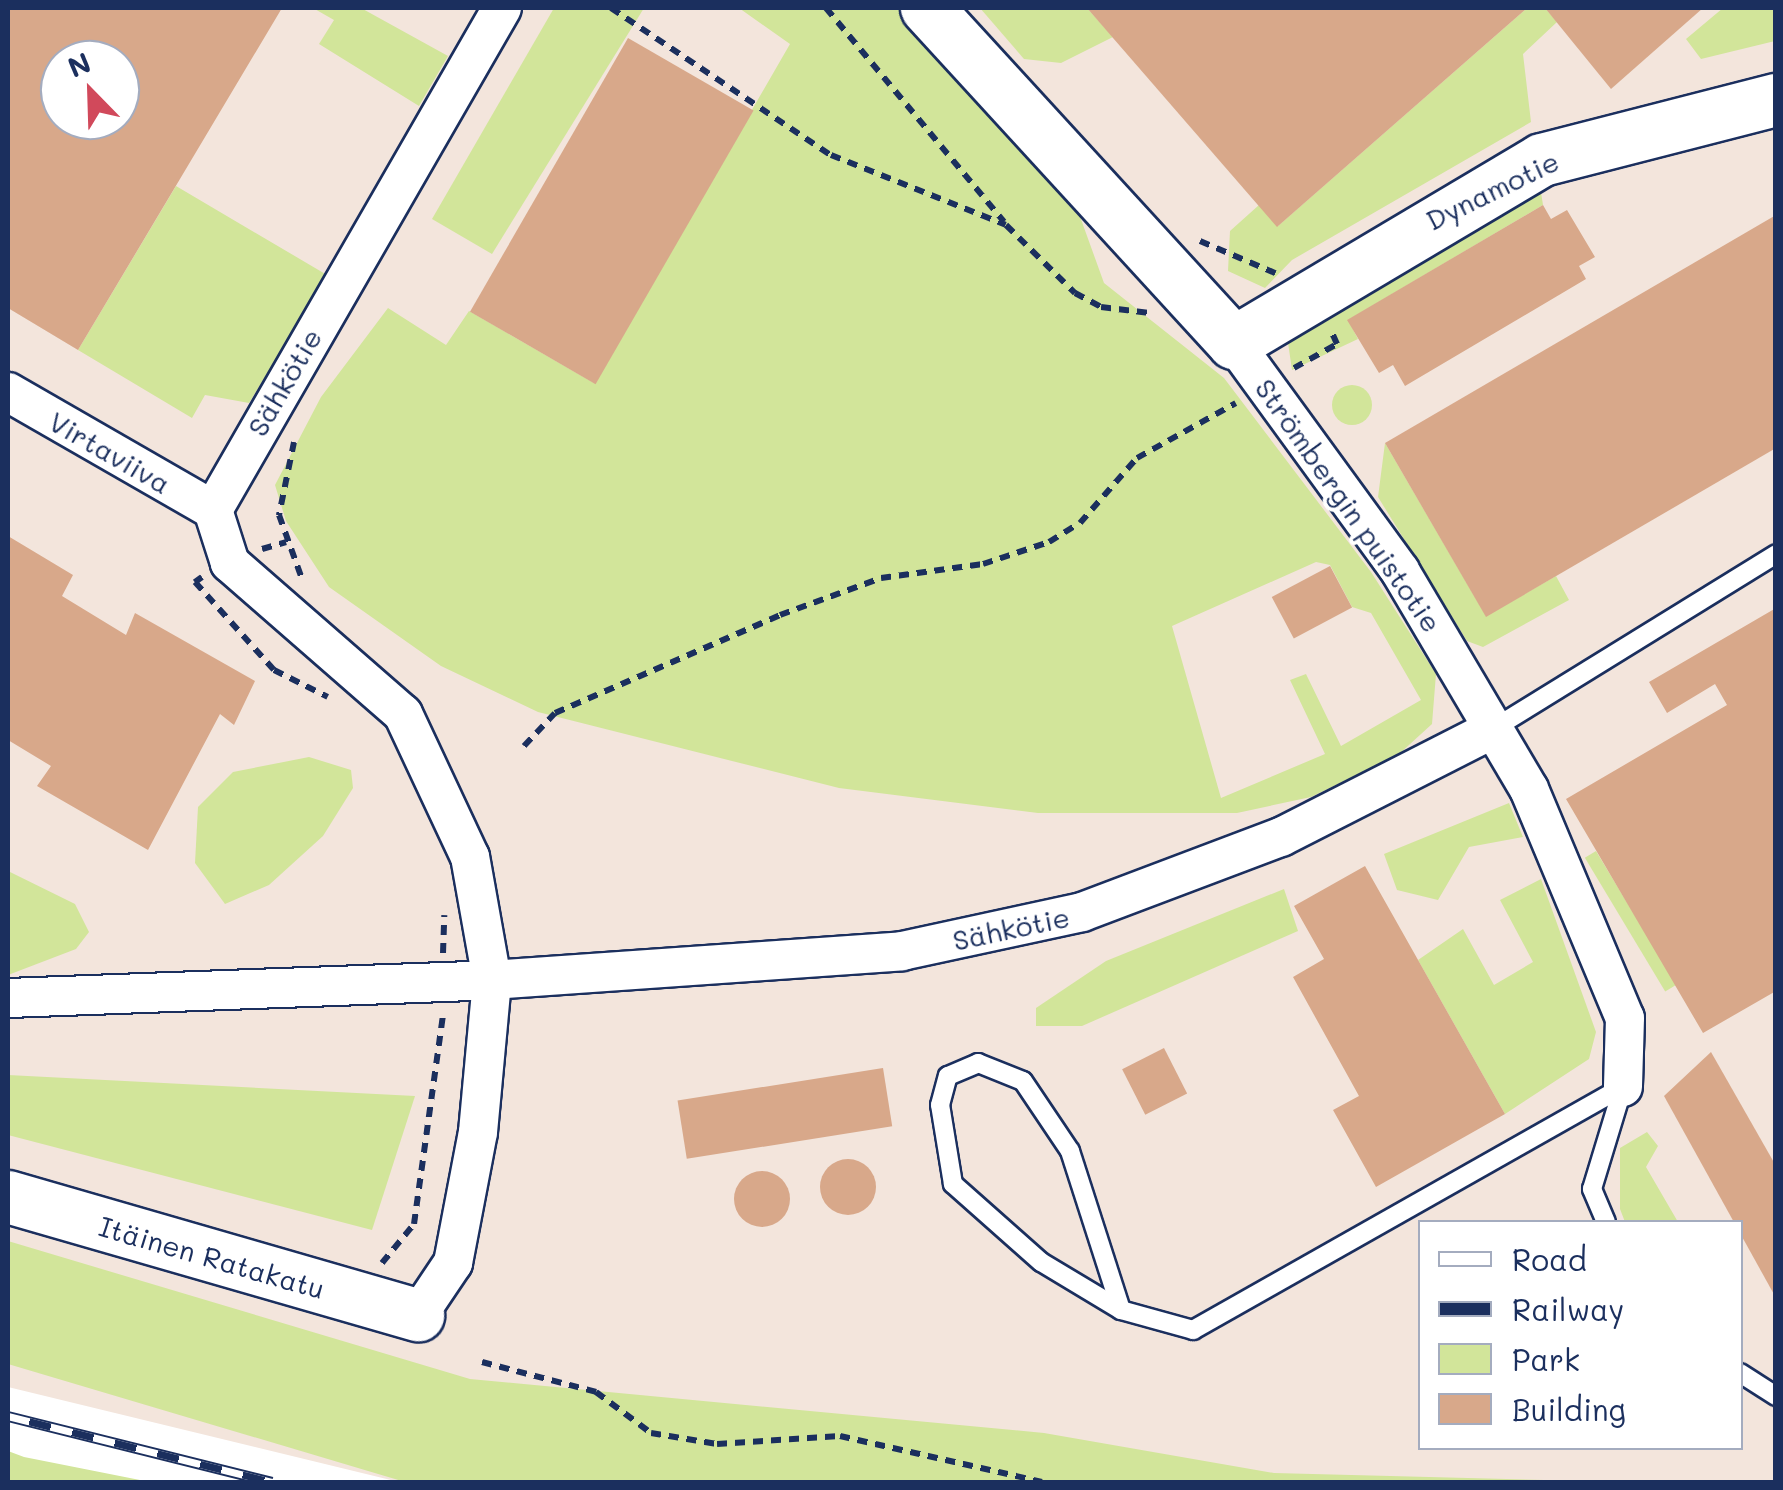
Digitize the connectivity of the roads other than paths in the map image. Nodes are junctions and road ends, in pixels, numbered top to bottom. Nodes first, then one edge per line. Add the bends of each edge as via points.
1 (502, 8) edge
2 (927, 8) edge
3 (1776, 100) edge
4 (1234, 343) junction
5 (8, 392) edge
6 (214, 510) junction
7 (1776, 554) edge
8 (1494, 729) junction
9 (492, 980) junction
10 (8, 998) edge
11 (1623, 1087) junction
12 (8, 1196) edge
13 (1605, 1220) edge
14 (1121, 1310) junction
15 (418, 1315) joint
16 (1743, 1376) edge
17 (1776, 1396) edge

1 - 6 street, Sähkötie
2 - 4 street, Strömbergin puistotie via 1202,273
3 - 4 street, Dynamotie via 1542,160
4 - 8 street, Strömbergin puistotie via 1400,571
5 - 6 street, Virtaviiva
6 - 9 street via 230,563 404,714 470,857
7 - 8 lane
8 - 9 street, Sähkötie via 1281,837 1082,912 902,952
8 - 11 street, Strömbergin puistotie via 1529,790 1625,1018
9 - 10 street, Sähkötie
9 - 15 street via 478,1132 454,1263
11 - 13 lane via 1592,1190
11 - 14 lane via 1193,1330
12 - 15 street, Itäinen Ratakatu
14 - 14 lane via 1070,1151 1024,1081 978,1063 948,1076 940,1105 953,1184 1041,1262
16 - 17 lane

